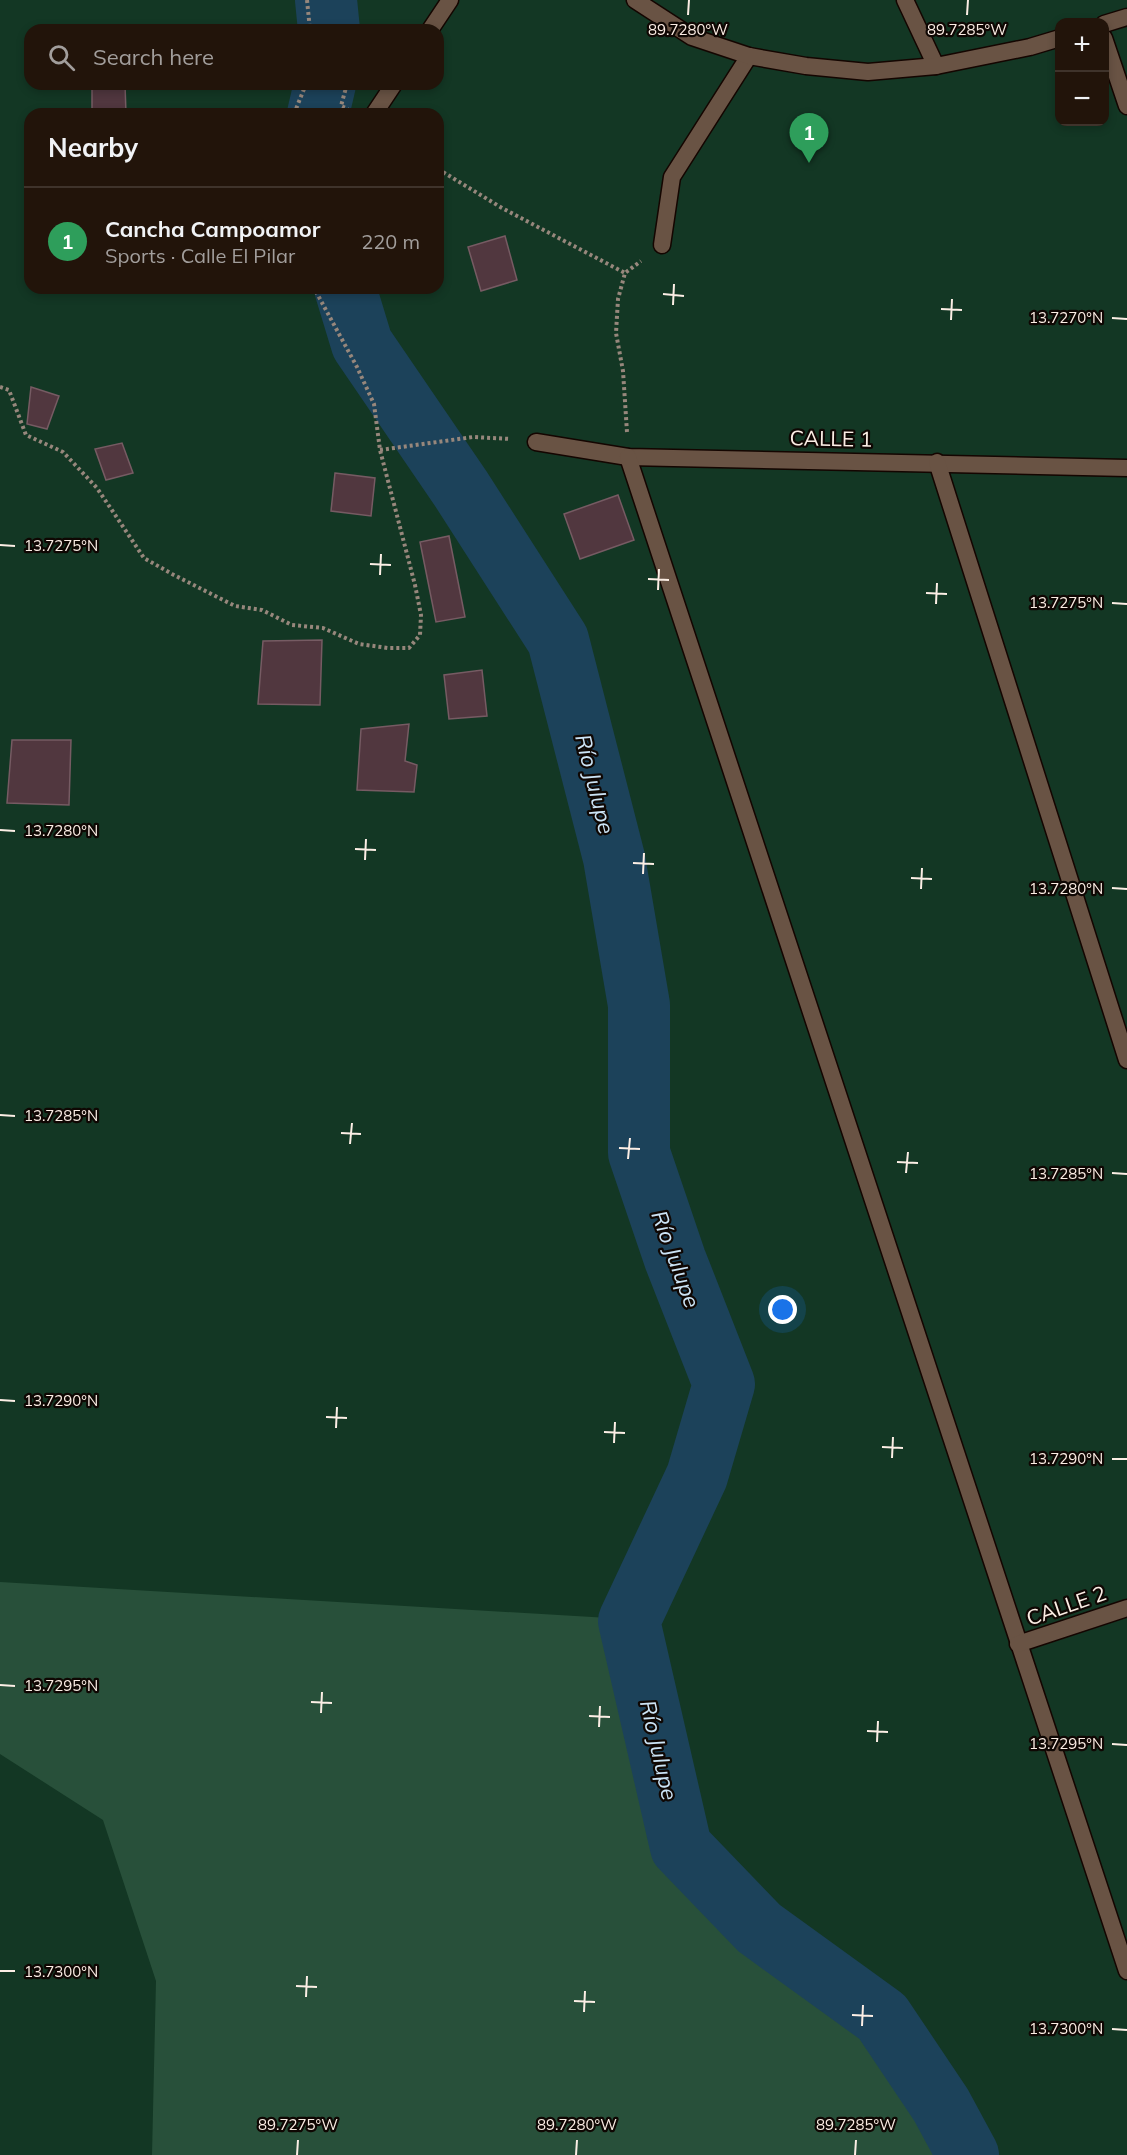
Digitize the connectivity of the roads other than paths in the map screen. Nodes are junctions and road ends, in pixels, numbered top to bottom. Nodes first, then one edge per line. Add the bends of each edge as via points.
1 (450, 0) edge
2 (636, 0) edge
3 (905, 0) edge
4 (1127, 17) edge
5 (1109, 22) edge
6 (434, 24) edge
7 (1055, 39) edge
8 (1109, 53) edge
9 (749, 56) junction
10 (936, 66) junction
11 (390, 90) edge
12 (1127, 106) edge
13 (378, 108) edge
14 (662, 245) road end
15 (536, 442) road end
16 (628, 457) junction
17 (937, 462) junction
18 (1127, 468) edge
19 (1127, 1060) edge
20 (1127, 1608) edge
21 (1018, 1644) junction
22 (1127, 1971) edge

1 - 6 street
2 - 9 street via 692,37
3 - 10 street
4 - 5 street
7 - 10 street
8 - 12 street
9 - 10 street via 868,72
9 - 14 street via 672,177
11 - 13 street
15 - 16 street, CALLE 1
16 - 17 street, CALLE 1
16 - 21 street
17 - 18 street, CALLE 1
17 - 19 street
20 - 21 street, CALLE 2
21 - 22 street

